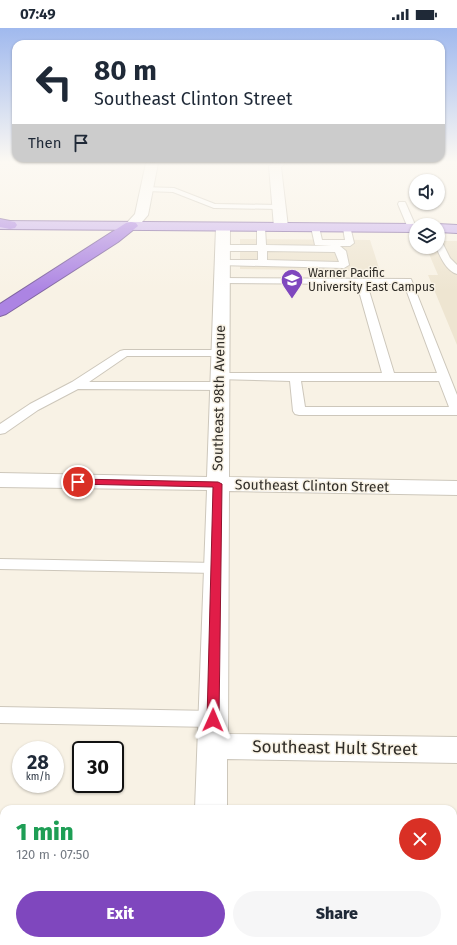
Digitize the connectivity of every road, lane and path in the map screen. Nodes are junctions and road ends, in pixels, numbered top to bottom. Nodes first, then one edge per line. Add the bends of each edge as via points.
1 (143, 206) edge
2 (213, 206) edge
3 (403, 206) edge
4 (279, 207) joint
5 (409, 218) edge
6 (3, 224) edge
7 (131, 226) junction
8 (223, 226) junction
9 (261, 227) junction
10 (281, 227) junction
11 (315, 227) junction
12 (347, 228) junction
13 (409, 228) edge
14 (445, 228) edge
15 (457, 229) edge
16 (336, 246) junction
17 (223, 248) junction
18 (262, 248) junction
19 (444, 254) edge
20 (222, 263) junction
21 (263, 263) junction
22 (457, 271) edge
23 (222, 281) junction
24 (361, 281) junction
25 (0, 311) edge
26 (221, 353) junction
27 (295, 377) junction
28 (389, 377) junction
29 (444, 377) junction
30 (220, 382) junction
31 (76, 385) junction
32 (0, 430) edge
33 (0, 480) edge
34 (218, 484) junction
35 (457, 488) edge
36 (0, 564) edge
37 (216, 568) junction
38 (0, 716) edge
39 (213, 733) junction
40 (457, 750) edge
41 (211, 805) edge

1 - 7 street via 141,215
2 - 4 lane
3 - 5 lane
4 - 10 street
6 - 7 main road
7 - 8 main road
7 - 25 highway
8 - 9 main road
8 - 17 street, Southeast 98th Avenue
9 - 10 main road
9 - 18 lane
10 - 11 main road
11 - 12 main road
11 - 16 lane via 318,243
12 - 13 main road
12 - 16 lane via 350,243
14 - 15 main road
16 - 18 lane
16 - 21 lane via 341,251 344,265
17 - 18 lane
17 - 20 street, Southeast 98th Avenue
18 - 21 lane
19 - 22 lane
20 - 21 lane
20 - 23 street, Southeast 98th Avenue
23 - 24 lane
23 - 26 street, Southeast 98th Avenue
24 - 28 lane
24 - 29 lane via 408,281
26 - 30 street, Southeast 98th Avenue
26 - 31 lane via 124,353
27 - 28 lane
27 - 29 lane via 299,411 457,411
27 - 30 lane
28 - 29 lane
30 - 31 lane
30 - 34 street, Southeast 98th Avenue
31 - 32 lane via 34,407
33 - 34 street, Southeast Clinton Street
34 - 35 street, Southeast Clinton Street
34 - 37 street, Southeast 98th Avenue
36 - 37 lane
37 - 39 street, Southeast 98th Avenue
38 - 39 lane
39 - 40 street, Southeast Hult Street
39 - 41 street, Southeast 98th Avenue

